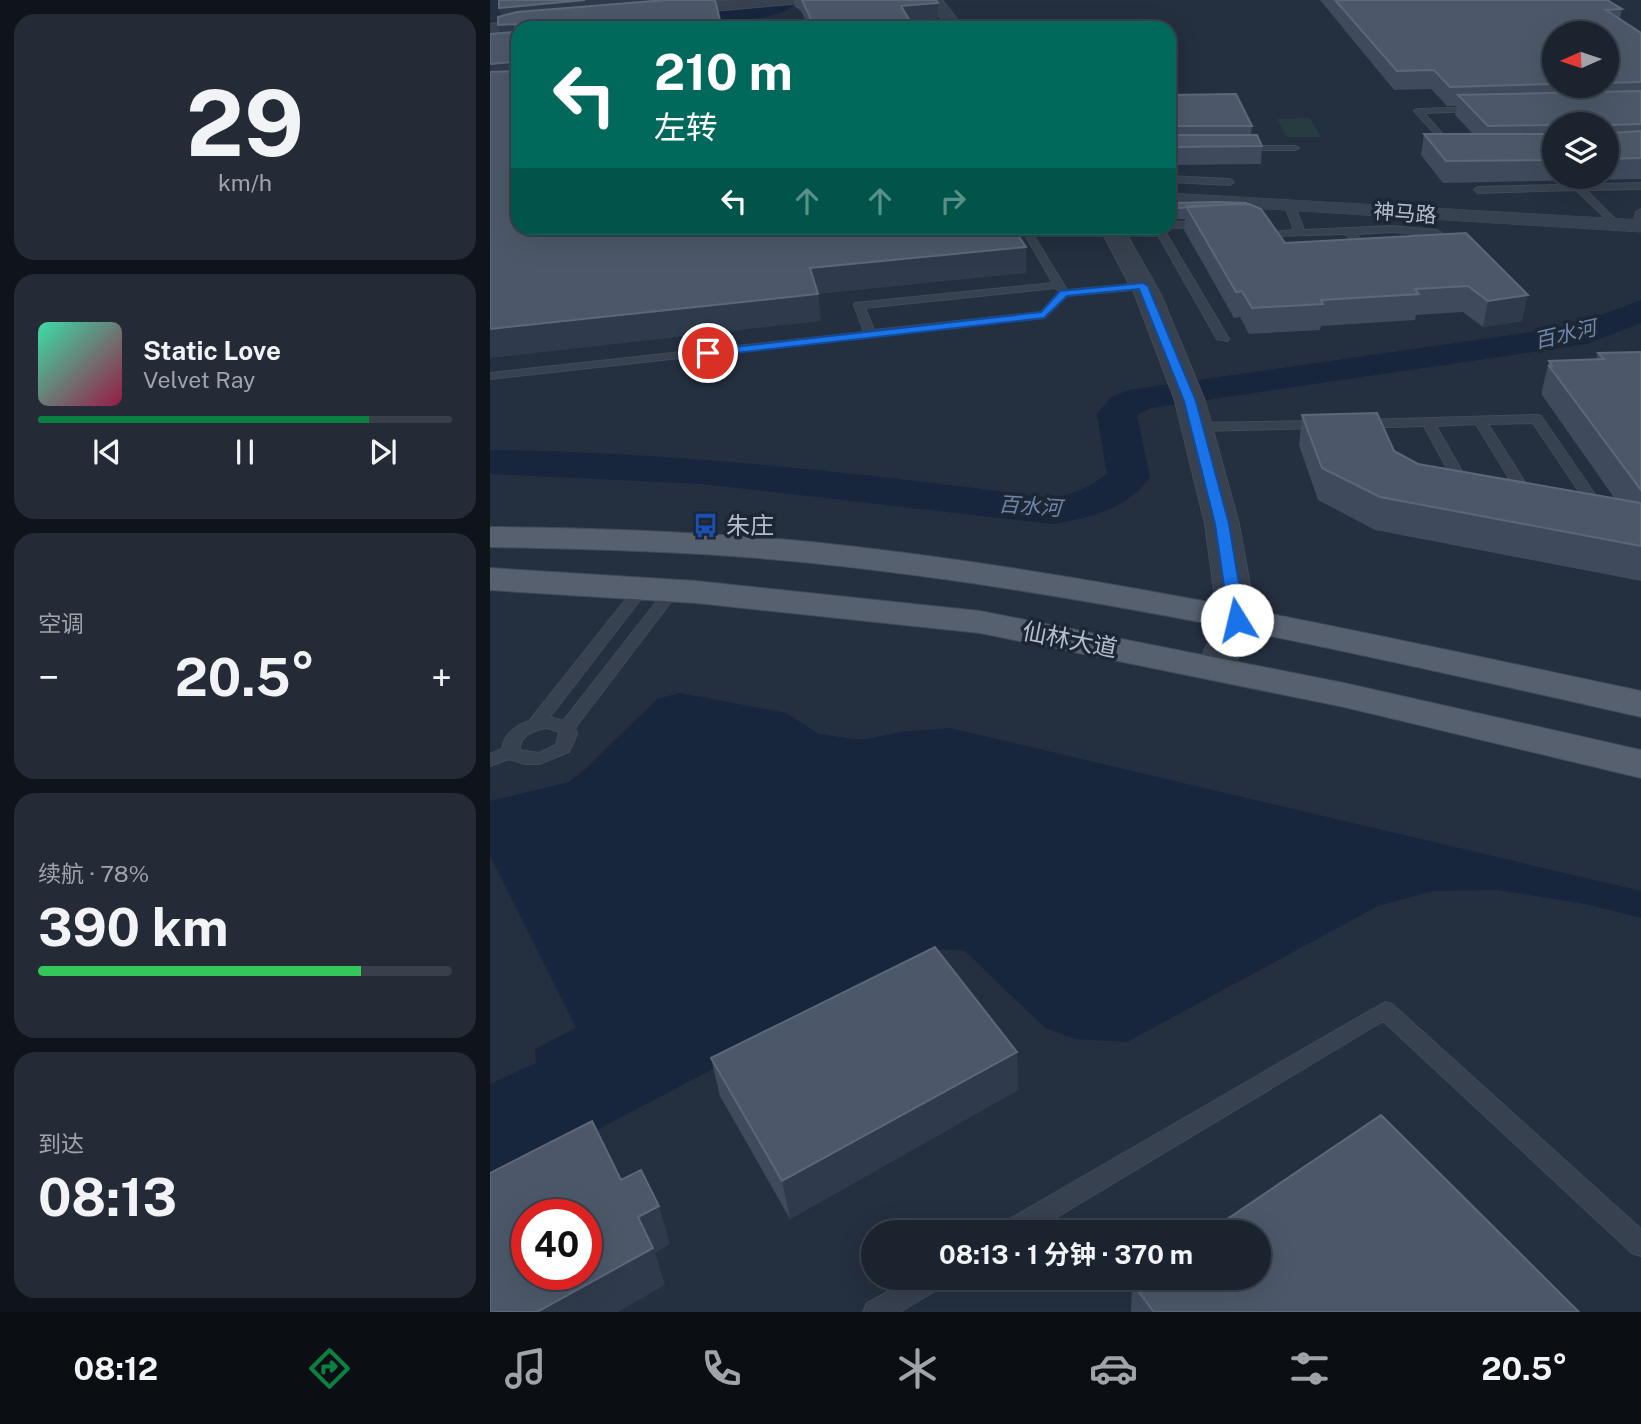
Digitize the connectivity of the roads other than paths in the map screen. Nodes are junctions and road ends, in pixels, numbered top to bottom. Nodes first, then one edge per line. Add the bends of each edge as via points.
1 (792, 0) edge
2 (934, 0) edge
3 (649, 12) edge
4 (569, 20) edge
5 (560, 21) edge
6 (950, 21) edge
7 (511, 27) edge
8 (490, 29) edge
9 (1488, 109) edge
10 (1234, 148) edge
11 (1295, 148) dead end
12 (1466, 152) edge
13 (1176, 179) edge
14 (1230, 182) dead end
15 (1641, 186) edge
16 (1619, 187) edge
17 (1542, 189) edge
18 (1581, 189) edge
19 (1478, 190) dead end
20 (1176, 198) edge
21 (1290, 206) junction
22 (1633, 222) edge
23 (1223, 223) edge
24 (1176, 225) edge
25 (1349, 231) junction
26 (1300, 233) junction
27 (1437, 233) edge
28 (1029, 235) edge
29 (1115, 235) edge
30 (1162, 235) edge
31 (1288, 249) edge
32 (1355, 254) edge
33 (1143, 286) junction
34 (1061, 289) junction
35 (871, 336) junction
36 (1223, 339) dead end
37 (490, 376) edge
38 (1188, 400) junction
39 (1480, 421) junction
40 (1428, 422) junction
41 (1467, 492) edge
42 (1505, 499) edge
43 (1579, 511) edge
44 (490, 537) edge
45 (989, 576) junction
46 (490, 579) edge
47 (658, 588) junction
48 (962, 620) junction
49 (1237, 620) junction
50 (1216, 668) junction
51 (1641, 704) edge
52 (536, 724) junction
53 (566, 728) junction
54 (512, 752) junction
55 (490, 760) edge
56 (1641, 764) edge
57 (1030, 1220) edge
58 (1641, 1245) edge
59 (914, 1290) edge
60 (876, 1312) edge

1 - 3 street
2 - 6 street
4 - 5 street
7 - 8 street
9 - 12 lane via 1418,111 1454,152
10 - 11 lane
13 - 14 lane
15 - 16 lane
17 - 19 lane
18 - 22 lane
20 - 21 street, 神马路
21 - 22 street, 神马路
21 - 26 lane
23 - 24 lane
25 - 26 lane
25 - 27 lane
25 - 32 lane via 1368,253
26 - 31 lane via 1272,231
28 - 34 lane
29 - 33 street
30 - 36 lane
33 - 34 lane
33 - 38 street
34 - 35 lane via 1044,315
34 - 35 lane via 859,305
35 - 37 lane
38 - 40 lane via 1374,429
38 - 49 street via 1222,524
39 - 40 lane
39 - 42 lane via 1537,504
39 - 43 lane via 1536,419 1603,516
40 - 41 lane
44 - 45 main road, 仙林大道 via 699,544
45 - 48 main road
45 - 49 main road, 仙林大道
46 - 47 main road, 仙林大道
47 - 48 main road, 仙林大道
47 - 52 lane
47 - 53 lane
48 - 50 main road, 仙林大道
49 - 50 street
49 - 51 main road, 仙林大道
50 - 56 main road, 仙林大道
52 - 53 lane
52 - 54 lane via 517,734 511,741
53 - 54 lane via 568,741 554,754 531,760
54 - 55 lane
57 - 58 lane via 1385,1010
59 - 60 lane

